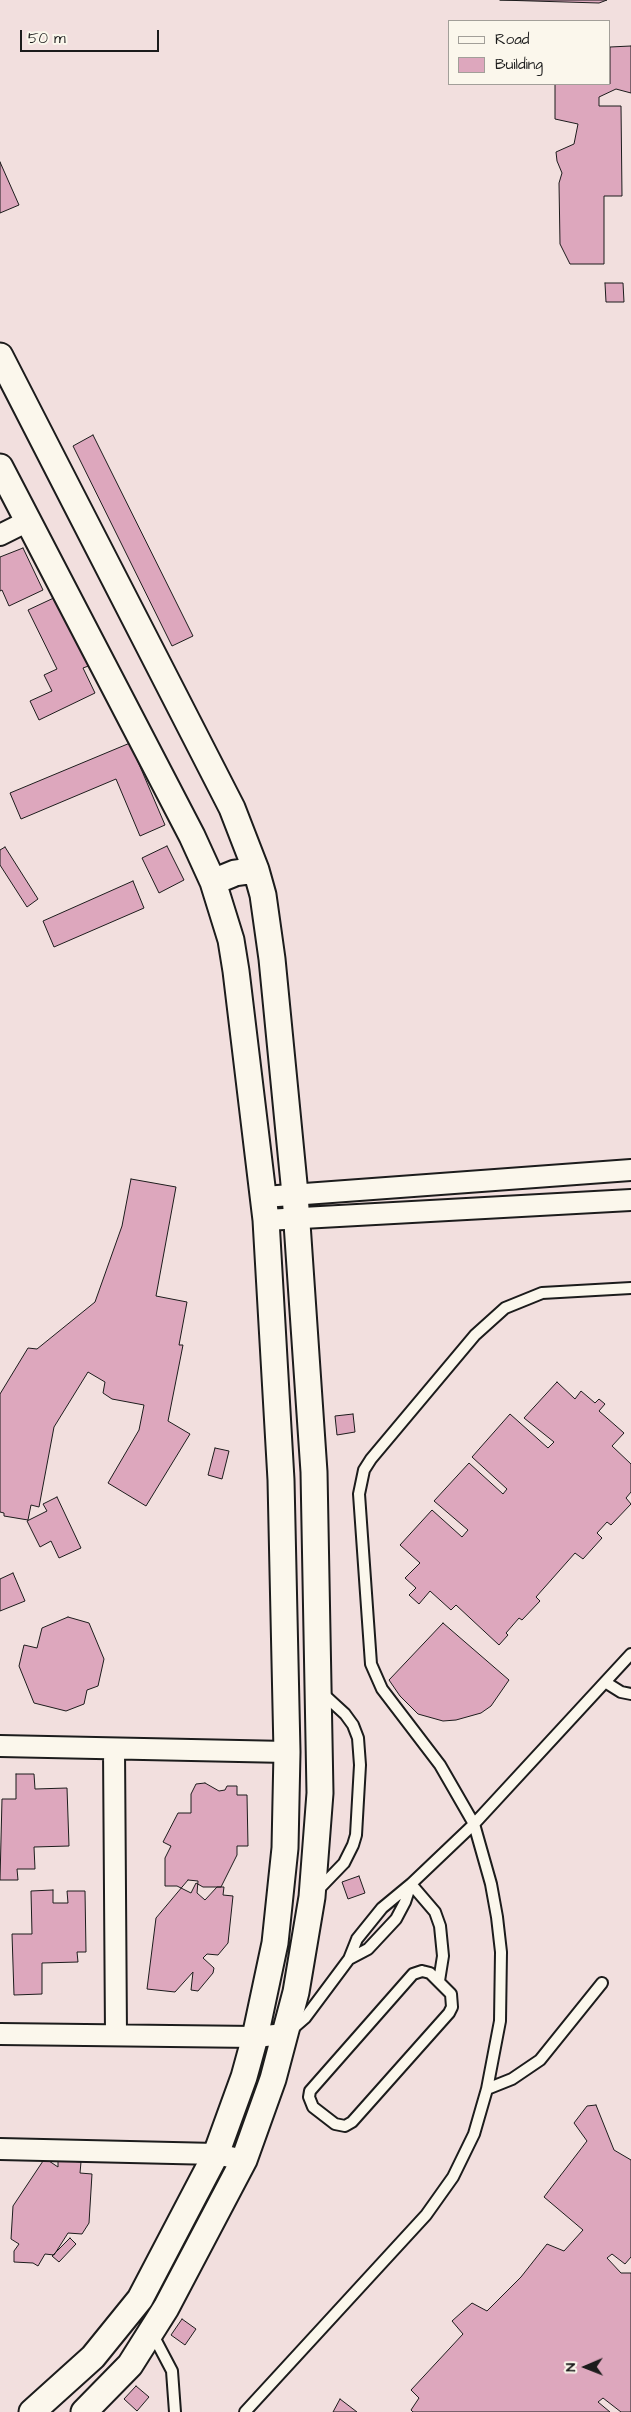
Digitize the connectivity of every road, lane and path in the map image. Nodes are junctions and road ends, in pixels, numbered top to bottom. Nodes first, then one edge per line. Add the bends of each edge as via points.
1 (0, 356) edge
2 (0, 467) edge
3 (28, 521) junction
4 (0, 535) edge
5 (256, 870) junction
6 (213, 882) junction
7 (631, 1170) edge
8 (631, 1200) edge
9 (296, 1206) junction
10 (265, 1209) junction
11 (631, 1288) edge
12 (631, 1654) edge
13 (605, 1682) junction
14 (318, 1689) junction
15 (631, 1694) edge
16 (0, 1746) edge
17 (114, 1749) junction
18 (286, 1752) junction
19 (474, 1824) junction
20 (411, 1884) junction
21 (312, 1897) junction
22 (349, 1959) junction
23 (440, 1981) junction
24 (602, 1982) dead end
25 (0, 2034) edge
26 (285, 2034) junction
27 (116, 2035) junction
28 (255, 2037) junction
29 (488, 2090) junction
30 (0, 2149) edge
31 (216, 2154) junction
32 (244, 2160) junction
33 (151, 2332) junction
34 (32, 2412) edge
35 (84, 2412) edge
36 (175, 2412) edge
37 (245, 2412) edge

1 - 5 street via 232,808
2 - 3 street
3 - 4 street
3 - 6 street
5 - 6 street via 235,873
5 - 9 street via 272,959
6 - 10 street via 236,971
7 - 9 street
8 - 9 street
9 - 10 street
9 - 14 street via 314,1472
10 - 18 street via 281,1480
11 - 19 lane via 542,1293 516,1302 494,1316 371,1459 360,1482 371,1664 382,1689 440,1765
12 - 13 lane
13 - 15 lane
13 - 19 lane
14 - 21 street via 320,1793
14 - 21 lane via 352,1725 358,1738 360,1766 353,1845 344,1863
16 - 17 street
17 - 18 street
17 - 27 street
18 - 28 street via 286,1829 281,1896 275,1943
19 - 20 lane
19 - 29 lane via 491,1884 501,1952 500,2021
20 - 22 lane via 388,1901 361,1932
20 - 22 lane via 396,1919 368,1949
20 - 23 lane via 434,1912 440,1926 443,1956
21 - 26 street via 298,1983
22 - 26 lane via 305,2018
23 - 23 lane via 430,1973 414,1974 313,2087 309,2096 313,2107 340,2126 352,2122 449,2013 451,1994
24 - 29 lane via 540,2060
25 - 27 street
26 - 28 street
26 - 32 street via 274,2079
27 - 28 street
28 - 31 street
29 - 37 lane via 474,2134 453,2177 426,2215
30 - 31 street
31 - 32 street
31 - 34 street via 140,2299 93,2357
32 - 33 street
33 - 35 street via 130,2365
33 - 36 lane via 172,2371

